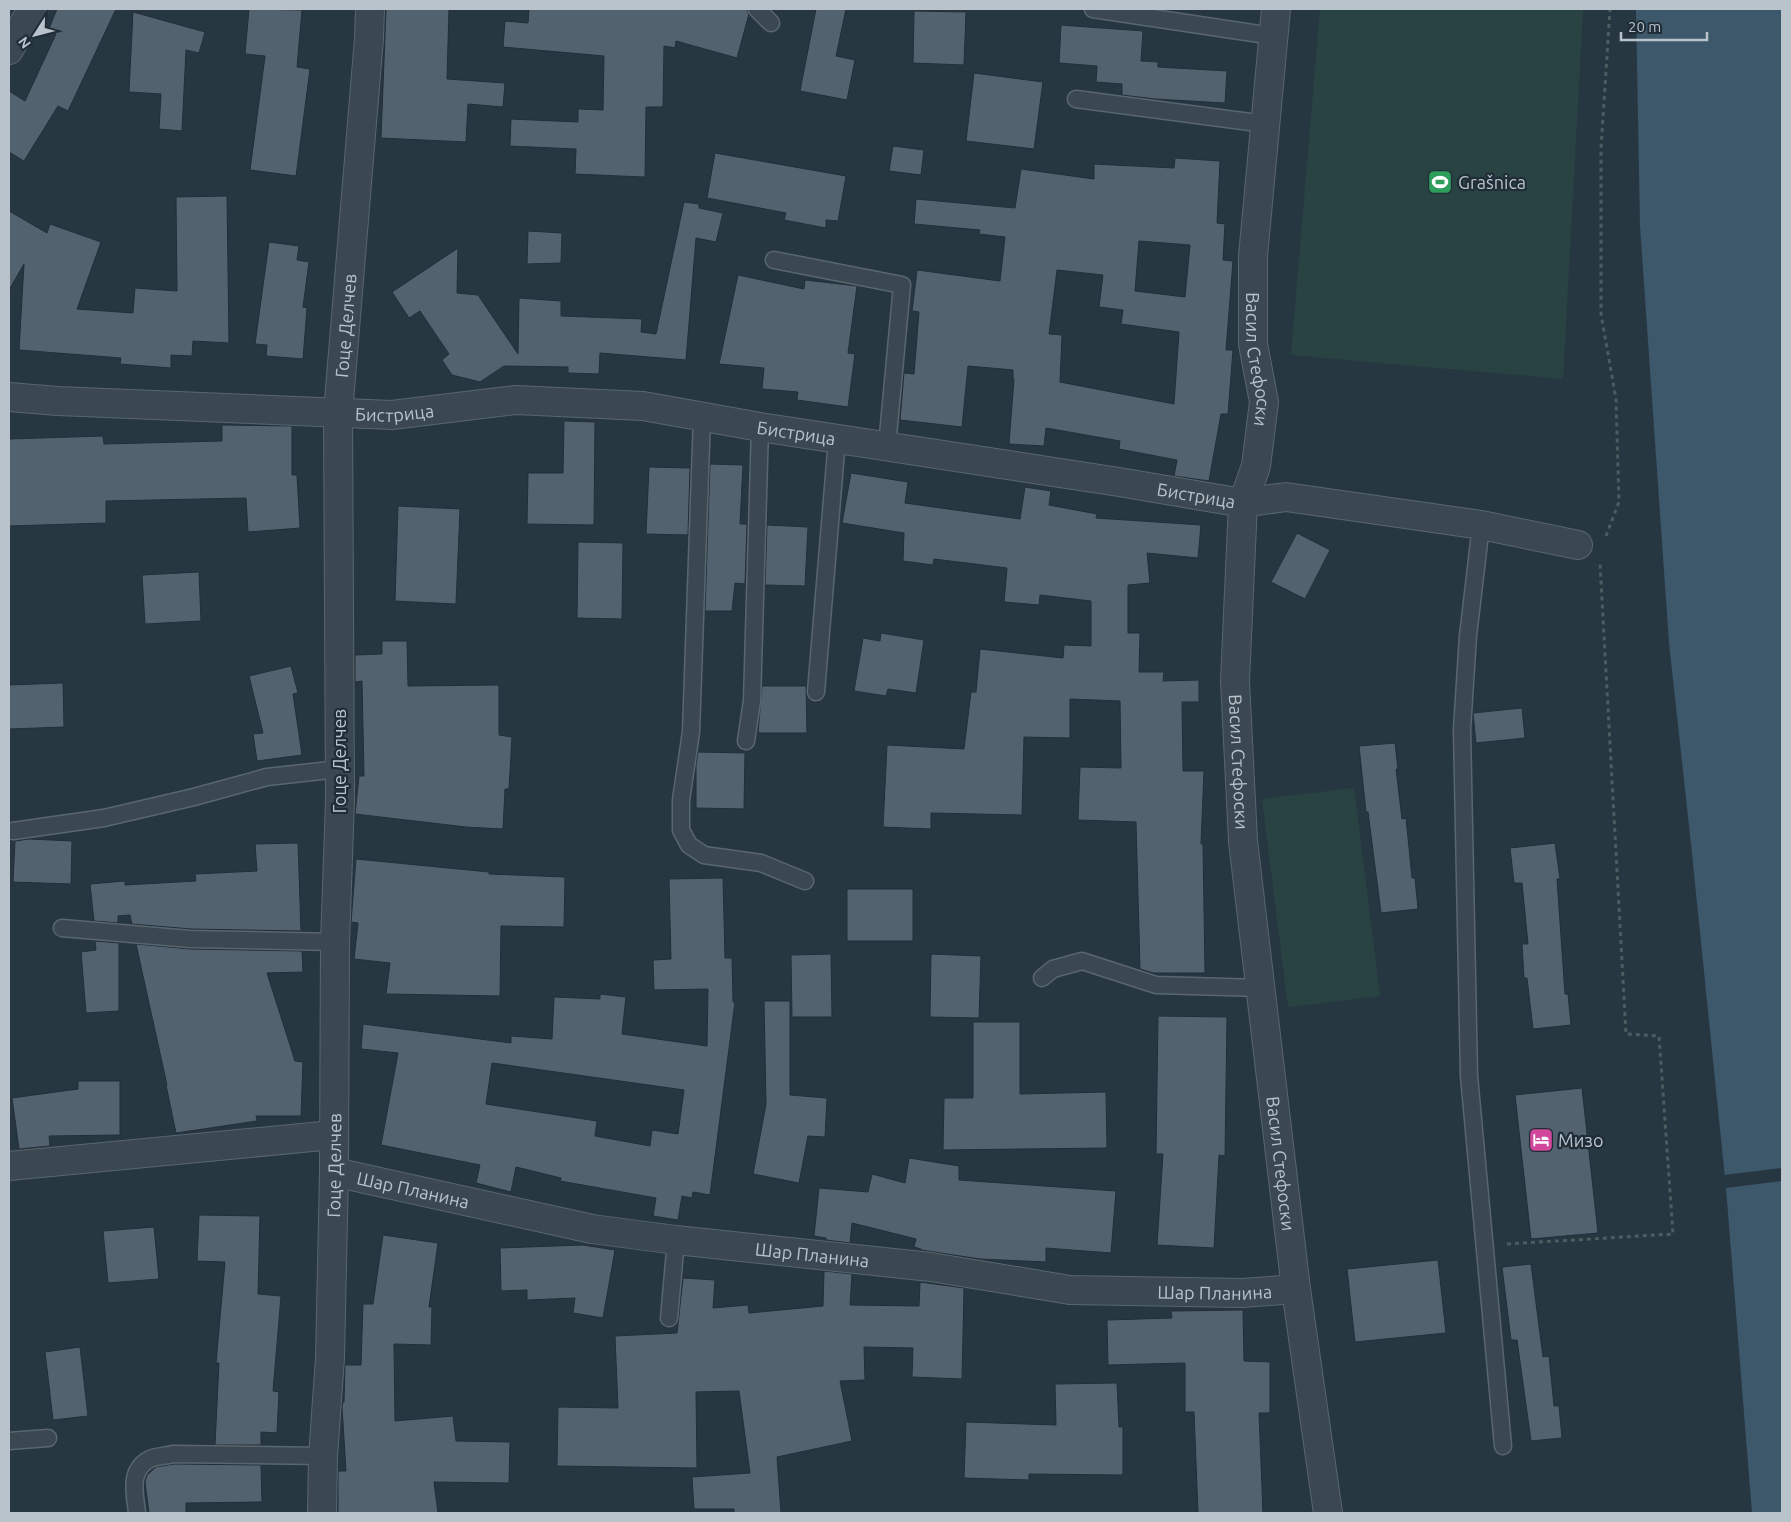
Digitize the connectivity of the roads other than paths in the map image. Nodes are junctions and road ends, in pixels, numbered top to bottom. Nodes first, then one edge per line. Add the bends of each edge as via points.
1 (32, 9) edge
2 (370, 9) edge
3 (758, 9) edge
4 (1093, 9) edge
5 (1276, 9) edge
6 (771, 23) dead end
7 (1272, 36) junction
8 (9, 50) edge
9 (1076, 99) dead end
10 (1265, 124) junction
11 (774, 260) dead end
12 (9, 397) edge
13 (338, 413) junction
14 (702, 416) junction
15 (760, 427) junction
16 (836, 439) junction
17 (887, 446) junction
18 (1243, 503) junction
19 (1481, 525) junction
20 (1588, 549) road end
21 (816, 692) dead end
22 (746, 741) dead end
23 (340, 769) junction
24 (13, 831) dead end
25 (805, 880) dead end
26 (62, 928) dead end
27 (335, 942) junction
28 (1042, 978) dead end
29 (1260, 988) junction
30 (334, 1135) junction
31 (9, 1166) edge
32 (334, 1172) junction
33 (676, 1240) junction
34 (1296, 1289) junction
35 (669, 1318) dead end
36 (48, 1438) dead end
37 (9, 1441) edge
38 (1503, 1446) dead end
39 (323, 1456) junction
40 (137, 1513) edge
41 (322, 1513) edge
42 (1328, 1513) edge

1 - 8 street
2 - 13 street, Гоце Делчев
3 - 6 lane
4 - 7 lane
5 - 7 street, Васил Стефоски
7 - 10 street, Васил Стефоски
9 - 10 lane
10 - 18 street, Васил Стефоски via 1253,256 1253,344 1264,402 1256,466
11 - 17 lane via 902,285
12 - 13 street, Бистрица
13 - 14 street, Бистрица via 392,415 516,400 642,406
13 - 23 street, Гоце Делчев
14 - 15 street, Бистрица
14 - 25 lane via 691,732 681,800 681,830 688,845 704,855 761,863
15 - 16 street, Бистрица
15 - 22 lane via 752,701
16 - 17 street, Бистрица
16 - 21 lane
17 - 18 street, Бистрица
18 - 19 street, Бистрица via 1286,498
18 - 29 street, Васил Стефоски via 1235,680 1242,841
19 - 20 street, Бистрица
19 - 38 lane via 1468,636 1462,729 1469,1076
23 - 24 lane via 268,777 104,818
23 - 27 street, Гоце Делчев
26 - 27 lane via 190,939
27 - 30 street, Гоце Делчев
28 - 29 lane via 1053,968 1082,961 1156,985
29 - 34 street, Васил Стефоски
30 - 31 street
30 - 32 street, Гоце Делчев
32 - 33 street, Шар Планина via 592,1229
32 - 39 street, Гоце Делчев via 330,1358
33 - 34 street, Шар Планина via 932,1267 1070,1290 1244,1293
33 - 35 lane
34 - 42 street, Васил Стефоски
36 - 37 lane
39 - 40 lane via 173,1454 150,1459 138,1468 134,1483
39 - 41 street, Гоце Делчев

